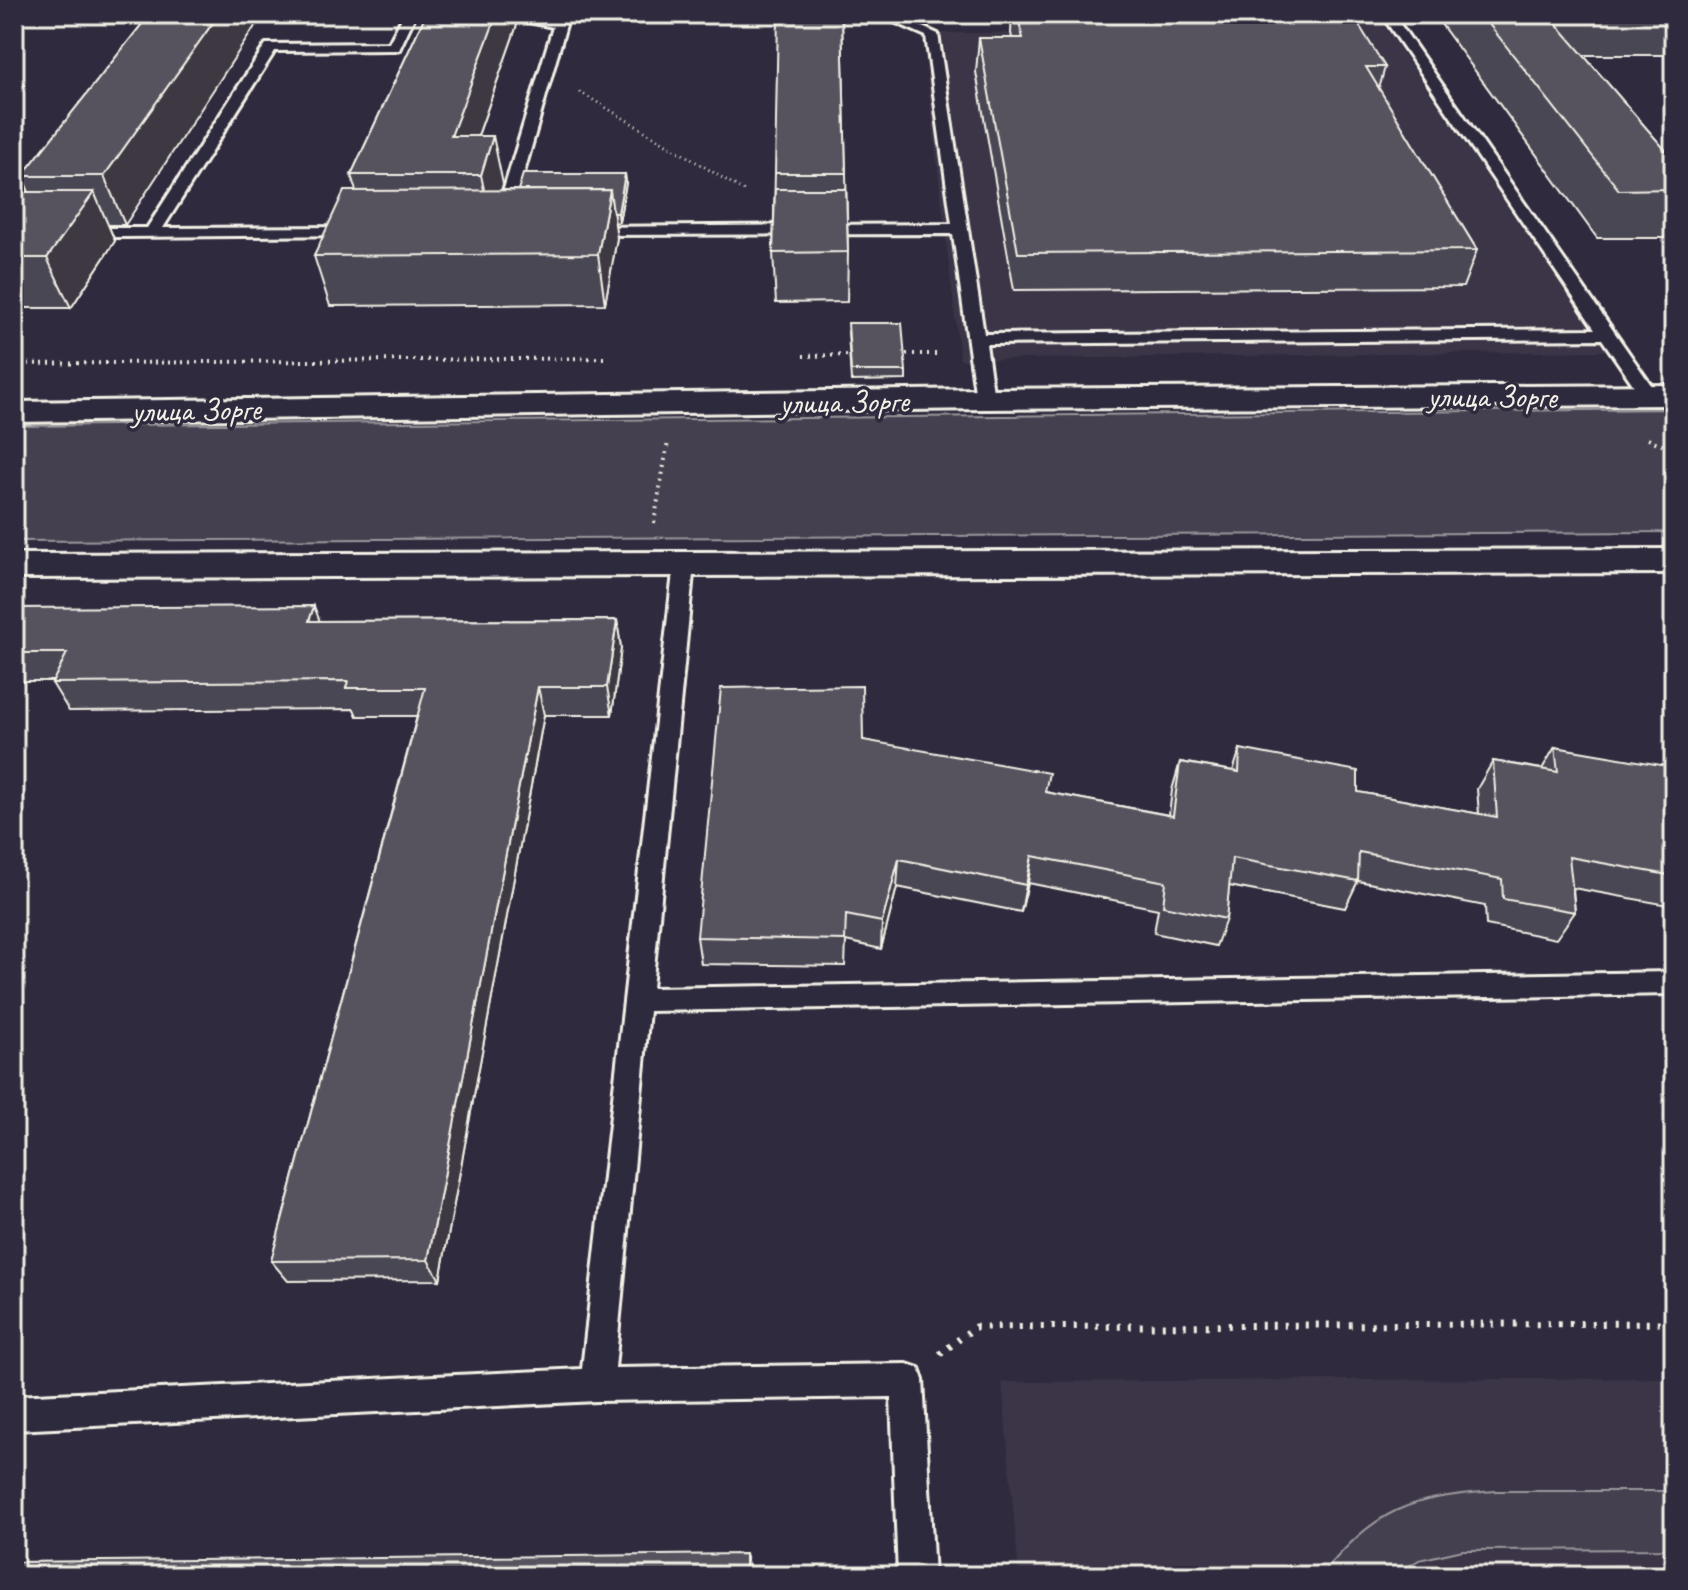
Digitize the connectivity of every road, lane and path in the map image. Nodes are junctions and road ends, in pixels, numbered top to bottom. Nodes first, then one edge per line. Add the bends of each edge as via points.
1 (882, 14) edge
2 (1387, 14) edge
3 (415, 15) edge
4 (469, 17) edge
5 (547, 71) junction
6 (745, 192) dead end
7 (961, 229) junction
8 (373, 232) edge
9 (499, 232) edge
10 (562, 232) edge
11 (14, 233) edge
12 (152, 233) junction
13 (1607, 334) junction
14 (977, 346) junction
15 (886, 354) edge
16 (855, 355) edge
17 (793, 356) dead end
18 (621, 358) dead end
19 (14, 364) edge
20 (1661, 395) edge
21 (985, 399) junction
22 (674, 405) junction
23 (14, 412) edge
24 (1674, 561) edge
25 (666, 564) junction
26 (14, 566) edge
27 (1674, 983) edge
28 (637, 1000) junction
29 (1674, 1323) edge
30 (907, 1380) junction
31 (597, 1385) junction
32 (14, 1413) edge
33 (916, 1576) edge

1 - 7 lane via 932,34
2 - 13 lane
3 - 12 lane via 394,47 271,47
4 - 5 lane via 529,18 560,25
5 - 6 path
5 - 9 lane
7 - 10 lane
7 - 14 lane
8 - 12 lane
11 - 12 lane
13 - 14 lane
13 - 20 lane
14 - 15 path
14 - 21 lane
16 - 17 path
18 - 19 path
20 - 21 main road, улица Зорге
21 - 22 main road, улица Зорге
22 - 23 main road, улица Зорге
22 - 25 path
24 - 25 main road
25 - 26 main road
25 - 28 lane
27 - 28 lane
28 - 31 lane
29 - 30 path via 975,1327
30 - 31 lane
30 - 33 lane
31 - 32 lane

